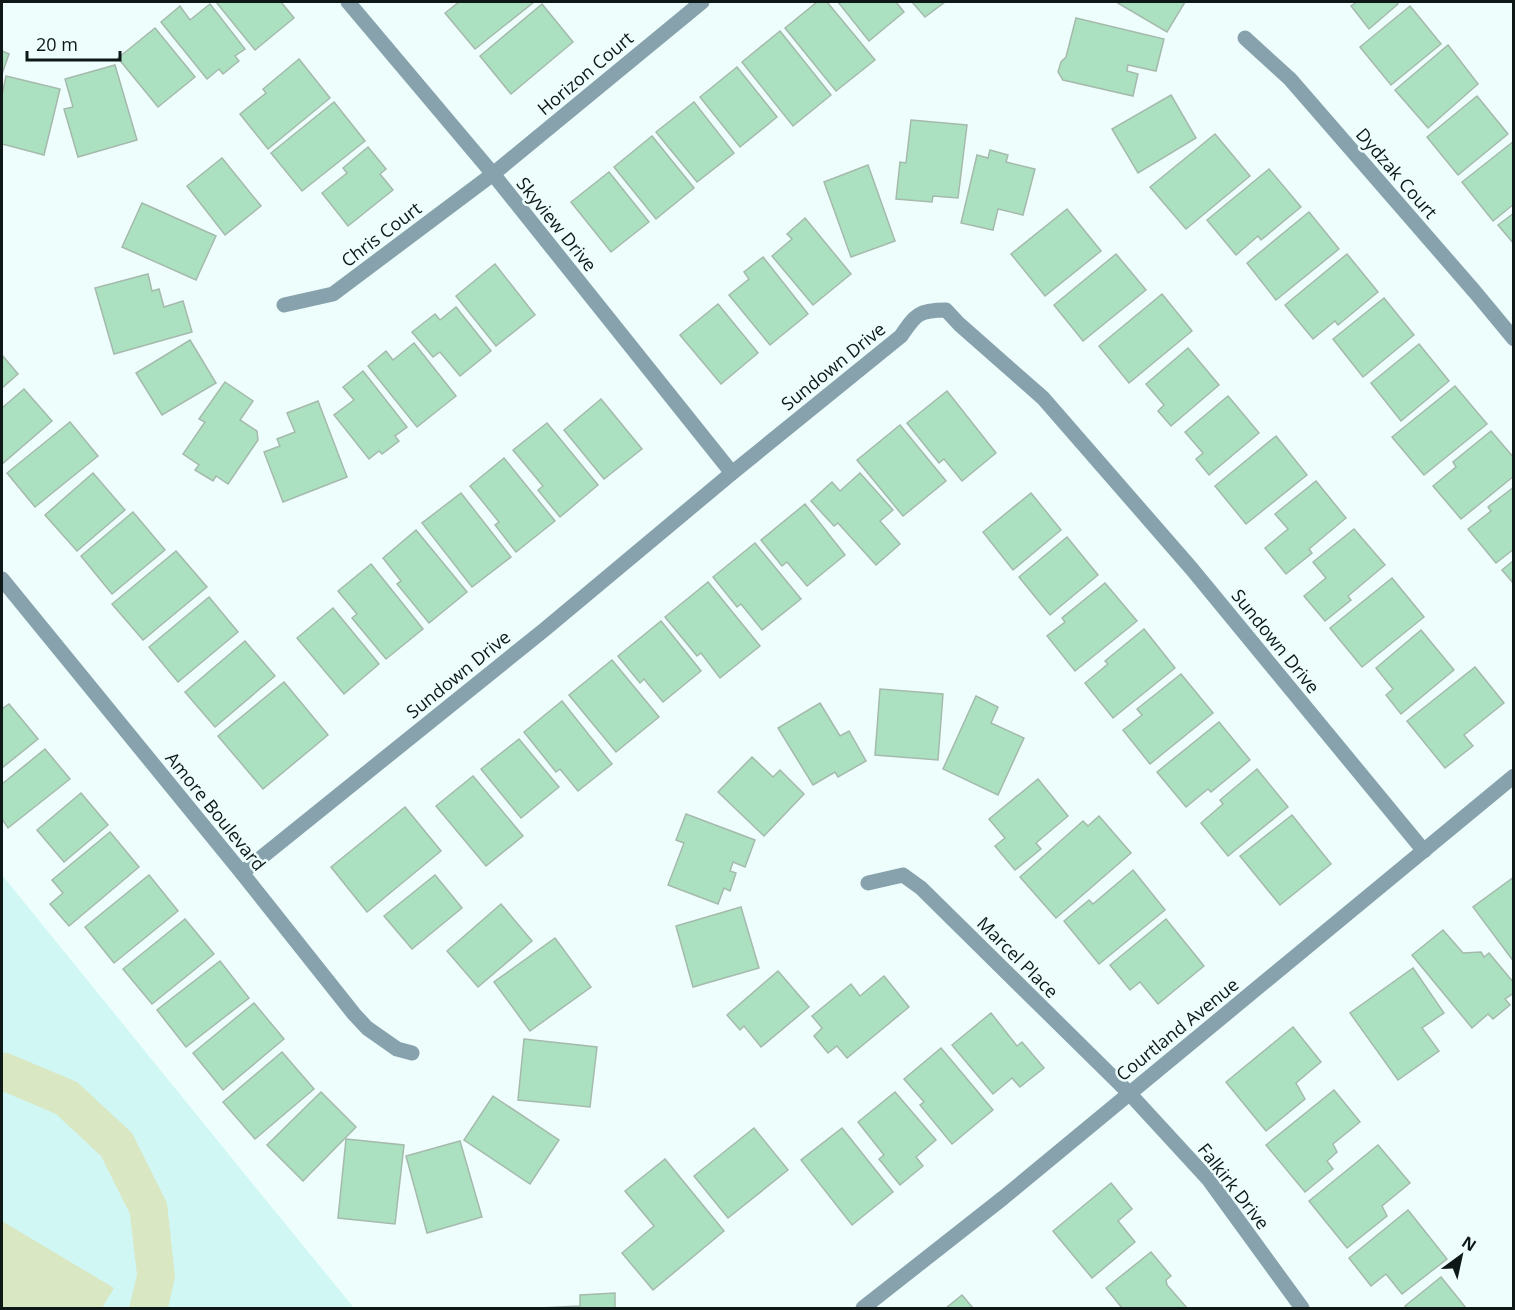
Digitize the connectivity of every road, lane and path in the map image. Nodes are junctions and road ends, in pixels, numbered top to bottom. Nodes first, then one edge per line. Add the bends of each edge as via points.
1 (348, 2) edge
2 (702, 2) edge
3 (1245, 38) dead end
4 (493, 174) junction
5 (284, 305) dead end
6 (1514, 339) edge
7 (732, 473) junction
8 (2, 579) edge
9 (1514, 776) edge
10 (1424, 851) junction
11 (242, 873) junction
12 (868, 883) dead end
13 (412, 1053) dead end
14 (1129, 1093) junction
15 (863, 1308) edge
16 (1302, 1308) edge

1 - 4 street, Skyview Drive
2 - 4 street, Horizon Court
3 - 6 street, Dydzak Court via 1290,79
4 - 5 street, Chris Court via 333,294
4 - 7 street, Skyview Drive
7 - 10 street, Sundown Drive via 901,336 914,317 930,310 946,310 1043,398 1191,568
7 - 11 street, Sundown Drive
8 - 11 street, Amore Boulevard
9 - 10 street, Courtland Avenue
10 - 14 street, Courtland Avenue
11 - 13 street, Amore Boulevard via 367,1028 397,1049
12 - 14 street, Marcel Place via 903,875 921,888
14 - 15 street, Courtland Avenue
14 - 16 street, Falkirk Drive via 1209,1180

